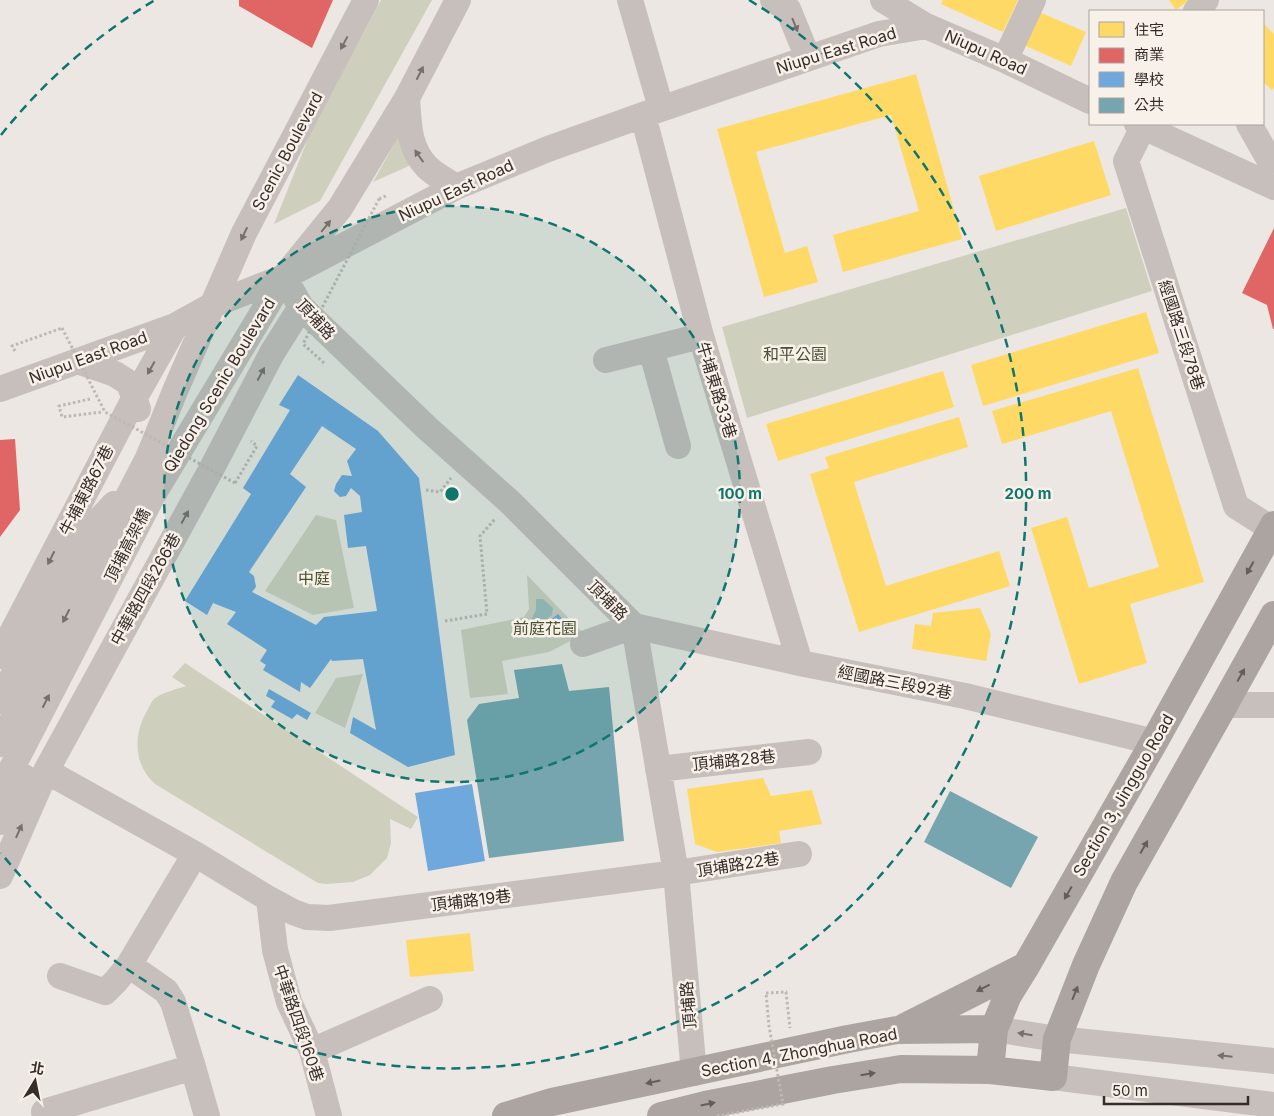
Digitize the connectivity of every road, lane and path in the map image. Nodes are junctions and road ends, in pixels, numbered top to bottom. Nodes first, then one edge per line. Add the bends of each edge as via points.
1 (366, 0) edge
2 (458, 0) edge
3 (630, 0) edge
4 (773, 0) edge
5 (883, 0) edge
6 (1033, 0) edge
7 (1206, 0) edge
8 (1197, 10) edge
9 (919, 14) edge
10 (808, 58) junction
11 (1005, 60) junction
12 (407, 98) junction
13 (1089, 101) edge
14 (652, 112) junction
15 (1140, 125) edge
16 (1249, 125) edge
17 (1270, 171) edge
18 (456, 187) junction
19 (395, 192) dead end
20 (284, 278) junction
21 (214, 305) junction
22 (301, 307) junction
23 (175, 326) junction
24 (701, 336) junction
25 (651, 349) junction
26 (15, 351) dead end
27 (606, 360) dead end
28 (77, 361) junction
29 (324, 363) dead end
30 (0, 389) edge
31 (135, 397) junction
32 (90, 399) dead end
33 (105, 412) junction
34 (251, 441) dead end
35 (678, 446) dead end
36 (465, 461) junction
37 (146, 477) junction
38 (426, 490) dead end
39 (511, 503) junction
40 (1273, 527) edge
41 (1274, 615) edge
42 (445, 621) dead end
43 (634, 626) junction
44 (582, 644) dead end
45 (0, 656) edge
46 (800, 663) junction
47 (0, 701) edge
48 (1224, 705) junction
49 (1274, 705) edge
50 (1154, 742) junction
51 (0, 744) edge
52 (809, 752) dead end
53 (658, 768) junction
54 (46, 771) junction
55 (0, 791) edge
56 (0, 822) edge
57 (195, 854) junction
58 (799, 854) dead end
59 (676, 873) junction
60 (0, 876) edge
61 (269, 899) junction
62 (129, 966) junction
63 (1026, 966) junction
64 (60, 976) dead end
65 (430, 999) dead end
66 (994, 1028) junction
67 (897, 1030) junction
68 (790, 1032) dead end
69 (772, 1035) dead end
70 (1056, 1039) junction
71 (312, 1052) junction
72 (758, 1059) junction
73 (1274, 1061) edge
74 (193, 1067) junction
75 (990, 1070) junction
76 (694, 1073) junction
77 (1053, 1077) junction
78 (1274, 1105) edge
79 (44, 1112) dead end
80 (207, 1116) edge
81 (329, 1116) edge
82 (506, 1116) edge
83 (661, 1116) edge
84 (717, 1116) edge

1 -> 21 street, Scenic Boulevard via 244,234
12 -> 2 street
3 - 14 street, 牛埔東路33巷
4 -> 10 street via 788,9
5 - 9 street, Niupu Road
6 - 11 street
7 - 8 street
9 - 10 street, Niupu East Road via 879,34
9 - 11 street, Niupu Road
10 - 14 street, Niupu East Road
11 - 13 street, Niupu Road
18 -> 12 street via 428,168 415,150 409,131
20 -> 12 street via 340,208
14 - 18 street, Niupu East Road via 548,149
14 - 24 street, 牛埔東路33巷
15 - 17 street
15 - 40 street, 經國路三段78巷 via 1126,161 1236,506
16 - 17 street
18 - 20 street, Niupu East Road
19 - 29 path, bridge via 380,199 303,344
20 - 21 street, Niupu East Road
20 - 22 street, 頂埔路
20 - 37 street, Qiedong Scenic Boulevard
21 - 23 street, Niupu East Road
21 - 37 street, Qiedong Scenic Boulevard via 175,391
22 - 36 street, 頂埔路
54 -> 22 street, 中華路四段266巷 via 272,353
23 - 28 street, Niupu East Road
23 -> 31 street, 牛埔東路67巷
24 - 25 street
24 - 46 street, 牛埔東路33巷
25 - 27 street
25 - 35 street
26 - 33 path, bridge via 12,346 62,328
28 - 30 street, Niupu East Road
28 - 31 street via 115,374 129,383
31 - 37 street via 141,417
31 -> 45 street, 牛埔東路67巷
32 - 33 path via 59,406 62,417
33 - 34 path, bridge via 235,483 257,446
36 - 38 path via 440,492
36 - 39 street, 頂埔路
37 - 47 street, 頂埔高架橋 via 86,534
37 -> 51 street, 頂埔高架橋
55 -> 37 street, 頂埔高架橋
37 - 56 street, 頂埔高架橋 via 144,561
39 - 42 path via 480,536 487,614
39 - 43 street, 頂埔路
40 -> 50 main road, Section 3, Jingguo Road
48 -> 41 main road
43 - 44 street
43 - 46 street, 經國路三段92巷
43 - 53 street, 頂埔路
46 - 50 street, 經國路三段92巷 via 965,696
48 - 49 street
70 -> 48 main road via 1124,882
50 -> 63 main road, Section 3, Jingguo Road
52 - 53 street, 頂埔路28巷
53 - 59 street, 頂埔路
54 - 57 street, 頂埔路19巷
60 -> 54 street, 中華路四段266巷
57 - 61 street, 頂埔路19巷
57 - 62 street
58 - 59 street, 頂埔路22巷
59 - 61 street, 頂埔路19巷 via 329,918 293,912
59 - 76 street, 頂埔路
61 - 71 street, 中華路四段160巷 via 276,950 289,1002
62 - 64 street via 105,992
62 - 74 street via 166,991 173,1002
63 - 66 main road, Section 3, Jingguo Road via 1008,994
63 -> 67 main road
65 - 71 street
66 - 67 main road, Section 4, Zhonghua Road
70 -> 66 street, Section 4, Zhonghua Road
66 - 75 main road, Section 3, Jingguo Road
67 - 72 main road, Section 4, Zhonghua Road
68 - 84 path, bridge via 786,992 766,994 783,1104
69 - 72 path via 754,1038
73 -> 70 street, Section 4, Zhonghua Road
70 - 77 main road
71 - 81 street, 中華路四段160巷
72 - 76 main road, Section 4, Zhonghua Road
74 - 79 street
74 - 80 street
75 - 77 main road, Section 4, Zhonghua Road
83 -> 75 main road, Section 4, Zhonghua Road via 714,1103 901,1069
76 -> 82 main road, Section 4, Zhonghua Road via 552,1102
77 - 78 street, Section 4, Zhonghua Road

